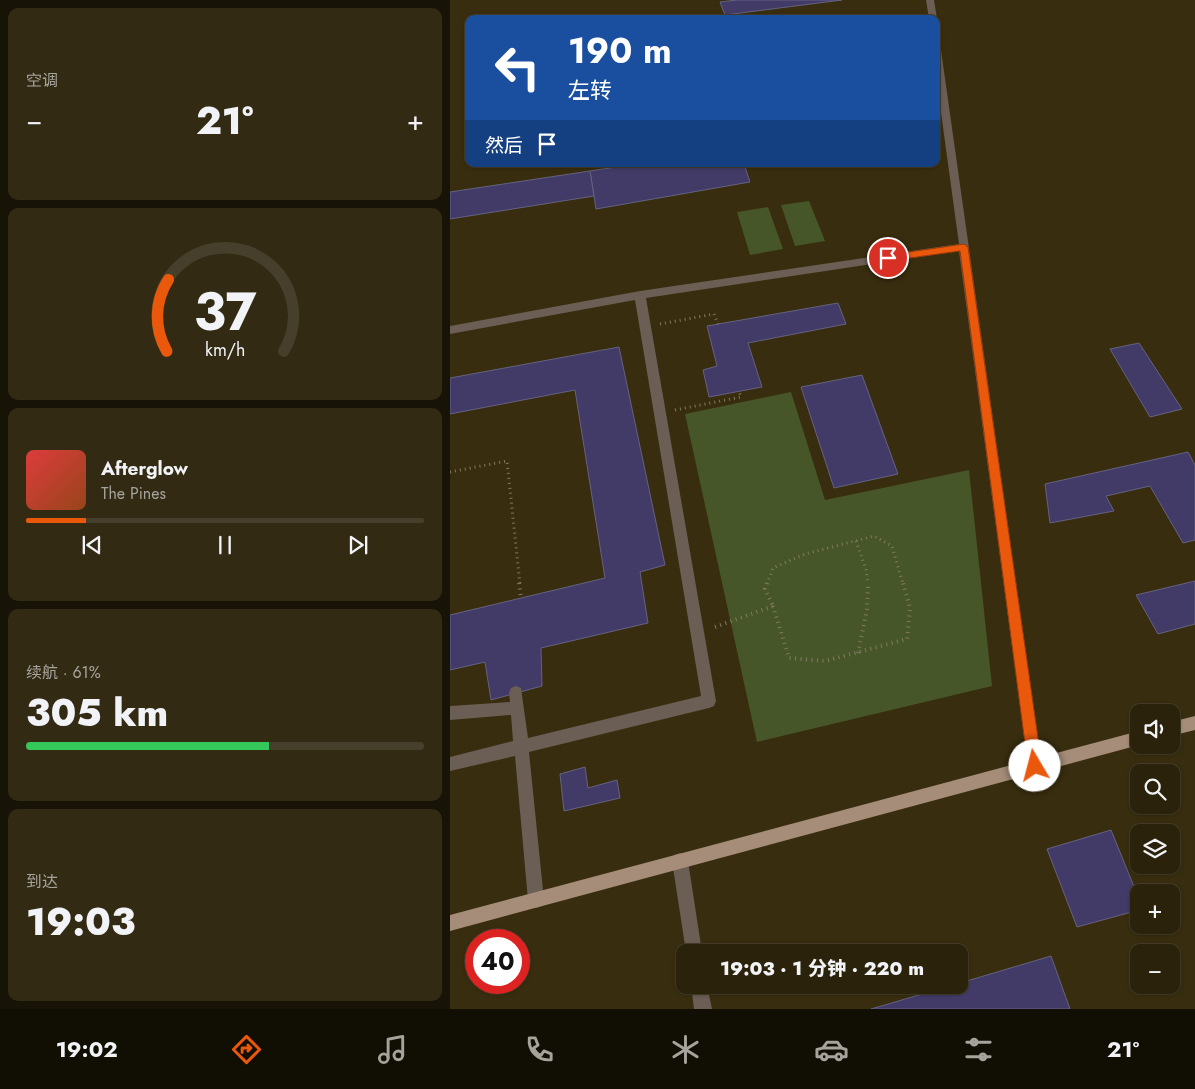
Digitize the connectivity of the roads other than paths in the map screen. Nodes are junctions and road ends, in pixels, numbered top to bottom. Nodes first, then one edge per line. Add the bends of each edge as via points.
1 (930, 0) edge
2 (932, 15) edge
3 (940, 72) edge
4 (964, 247) junction
5 (640, 295) junction
6 (450, 330) edge
7 (450, 713) edge
8 (1195, 723) edge
9 (1180, 727) edge
10 (1130, 740) edge
11 (521, 747) junction
12 (450, 764) edge
13 (1035, 766) junction
14 (680, 861) junction
15 (536, 900) junction
16 (450, 922) edge
17 (693, 944) edge
18 (700, 994) edge
19 (703, 1009) edge

1 - 2 street
3 - 4 street
4 - 5 street
4 - 13 street
5 - 6 street
5 - 11 street via 709,701
7 - 11 street via 516,700
8 - 9 main road
10 - 13 main road
11 - 12 street
11 - 15 street
13 - 14 main road
14 - 15 main road
14 - 17 street
15 - 16 main road
18 - 19 street

